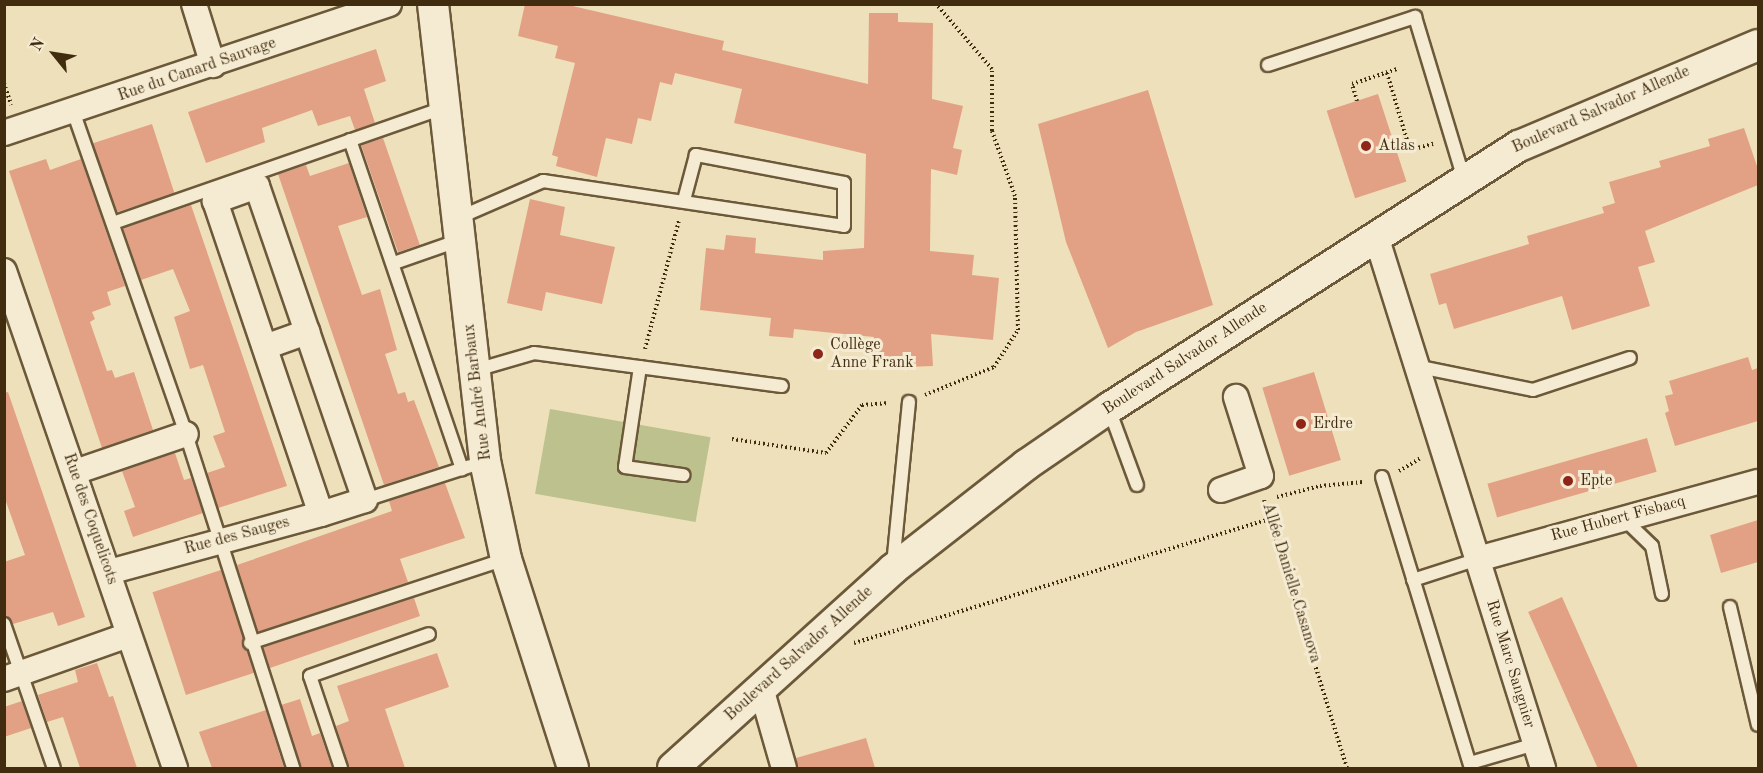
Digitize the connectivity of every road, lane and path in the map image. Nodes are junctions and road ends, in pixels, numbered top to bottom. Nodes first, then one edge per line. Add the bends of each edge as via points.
1 (194, 4) edge
2 (389, 4) edge
3 (433, 4) edge
4 (936, 4) edge
5 (1758, 45) edge
6 (213, 65) junction
7 (1268, 65) dead end
8 (1397, 69) dead end
9 (1387, 73) junction
10 (1356, 101) dead end
11 (445, 108) junction
12 (73, 111) junction
13 (4, 133) edge
14 (1454, 139) junction
15 (350, 141) junction
16 (1464, 179) junction
17 (684, 200) junction
18 (113, 223) junction
19 (458, 229) junction
20 (1376, 236) junction
21 (394, 264) junction
22 (4, 271) edge
23 (308, 332) junction
24 (265, 347) junction
25 (1630, 358) dead end
26 (640, 367) junction
27 (1420, 367) junction
28 (475, 370) junction
29 (782, 386) dead end
30 (1236, 397) dead end
31 (909, 402) junction
32 (1109, 408) junction
33 (186, 434) junction
34 (732, 439) dead end
35 (1443, 443) junction
36 (474, 465) junction
37 (75, 472) junction
38 (682, 475) dead end
39 (1261, 476) junction
40 (1382, 477) junction
41 (1758, 482) edge
42 (1137, 485) dead end
43 (1221, 490) dead end
44 (365, 500) junction
45 (1264, 500) junction
46 (321, 514) junction
47 (1623, 518) junction
48 (1270, 519) junction
49 (222, 540) junction
50 (506, 559) junction
51 (1478, 559) junction
52 (893, 569) junction
53 (109, 572) junction
54 (1413, 579) junction
55 (1662, 594) dead end
56 (1730, 607) dead end
57 (4, 624) edge
58 (429, 634) dead end
59 (128, 635) junction
60 (876, 637) dead end
61 (250, 643) junction
62 (13, 676) edge
63 (761, 688) junction
64 (1758, 725) edge
65 (1535, 744) junction
66 (1471, 766) edge
67 (54, 768) edge
68 (175, 768) edge
69 (293, 768) edge
70 (341, 768) edge
71 (573, 768) edge
72 (673, 768) edge
73 (784, 768) edge
74 (1347, 768) edge
75 (1543, 768) edge

1 - 6 street
2 - 6 street, Rue du Canard Sauvage
3 - 11 street, Rue André Barbaux
4 - 31 path via 992,69 992,131 1015,196 1018,330 994,367
5 - 16 street, Boulevard Salvador Allende via 1519,146
6 - 12 street, Rue du Canard Sauvage
7 - 14 lane via 1415,17
8 - 9 path
9 - 10 path via 1352,84
9 - 14 path via 1410,150
11 - 15 lane
11 - 19 street, Rue André Barbaux
12 - 13 street, Rue du Canard Sauvage
12 - 18 lane
14 - 16 lane
15 - 18 lane
15 - 21 lane
16 - 20 street, Boulevard Salvador Allende
17 - 17 lane via 730,207 844,226 844,183 696,155
17 - 19 lane via 543,181
17 - 26 path
18 - 33 lane
19 - 21 lane
19 - 28 street, Rue André Barbaux
20 - 27 street, Rue Marc Sangnier
20 - 32 street, Boulevard Salvador Allende
21 - 36 lane
22 - 37 street, Rue des Coquelicots
23 - 24 street
23 - 24 street via 257,186 215,201
23 - 44 street
24 - 46 street
25 - 27 lane via 1533,390
26 - 28 lane via 534,353
26 - 29 lane
26 - 38 lane via 625,467
27 - 35 street, Rue Marc Sangnier
28 - 36 street, Rue André Barbaux
30 - 39 street
31 - 34 path via 862,405 826,453
31 - 52 lane
32 - 42 lane
32 - 52 street, Boulevard Salvador Allende via 1026,465
33 - 37 street
33 - 49 lane
35 - 40 path via 1407,468
35 - 51 street, Rue Marc Sangnier
36 - 44 lane
36 - 50 street, Rue André Barbaux
37 - 53 street, Rue des Coquelicots
39 - 43 street
39 - 45 path, Allée Danielle Casanova
40 - 45 path
40 - 54 lane
41 - 47 street, Rue Hubert Fisbacq
44 - 46 street, Rue des Sauges
45 - 48 path, Allée Danielle Casanova
46 - 49 street, Rue des Sauges
47 - 51 street, Rue Hubert Fisbacq
47 - 55 lane via 1652,546
48 - 60 path
48 - 74 path, Allée Danielle Casanova
49 - 53 street, Rue des Sauges
49 - 61 lane
50 - 61 lane
50 - 71 street, Rue André Barbaux
51 - 54 lane
51 - 65 street, Rue Marc Sangnier
52 - 63 street, Boulevard Salvador Allende
53 - 59 street, Rue des Coquelicots
54 - 66 lane
56 - 64 lane
57 - 62 lane
58 - 70 lane via 310,676
59 - 62 street
59 - 68 street, Rue des Coquelicots
61 - 69 lane
62 - 67 lane
63 - 72 street, Boulevard Salvador Allende
63 - 73 street
65 - 66 lane
65 - 75 street, Rue Marc Sangnier

